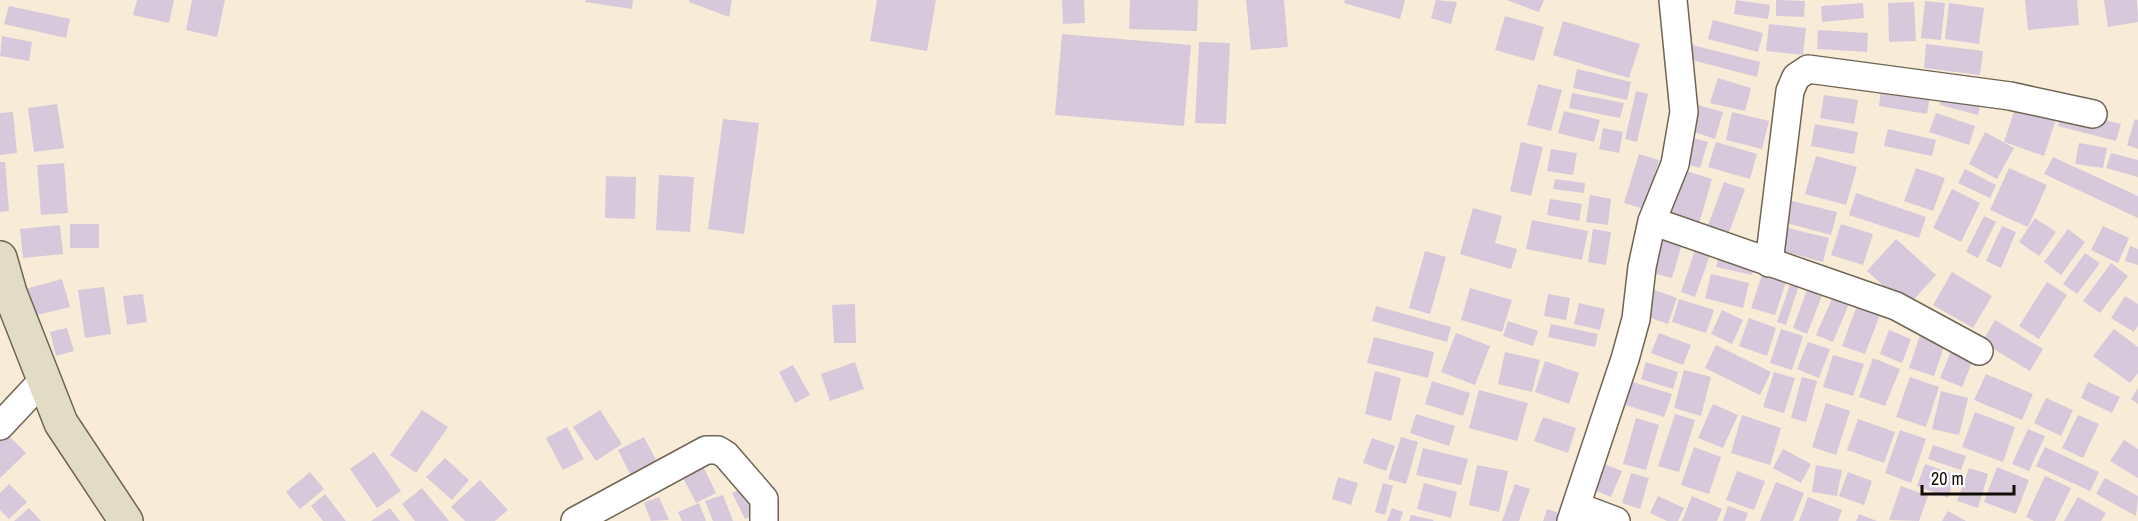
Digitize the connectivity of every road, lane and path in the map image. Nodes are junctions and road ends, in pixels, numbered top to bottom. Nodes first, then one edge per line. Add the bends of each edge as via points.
1 (1673, 0) edge
2 (2093, 114) dead end
3 (1652, 221) junction
4 (0, 258) edge
5 (1769, 263) junction
6 (5, 298) edge
7 (1979, 351) dead end
8 (45, 378) junction
9 (0, 426) edge
10 (1574, 514) edge
11 (126, 521) edge
12 (576, 521) edge
13 (764, 521) edge
14 (1616, 521) edge

1 - 3 street via 1684,112 1675,164
2 - 5 street via 2010,96 1808,69 1796,77 1790,91
3 - 5 street
3 - 10 street via 1636,319
4 - 6 street
5 - 7 street via 1896,306
6 - 8 street
8 - 9 street
8 - 11 street via 61,423
10 - 14 street
12 - 13 street via 706,450 726,455 764,499

